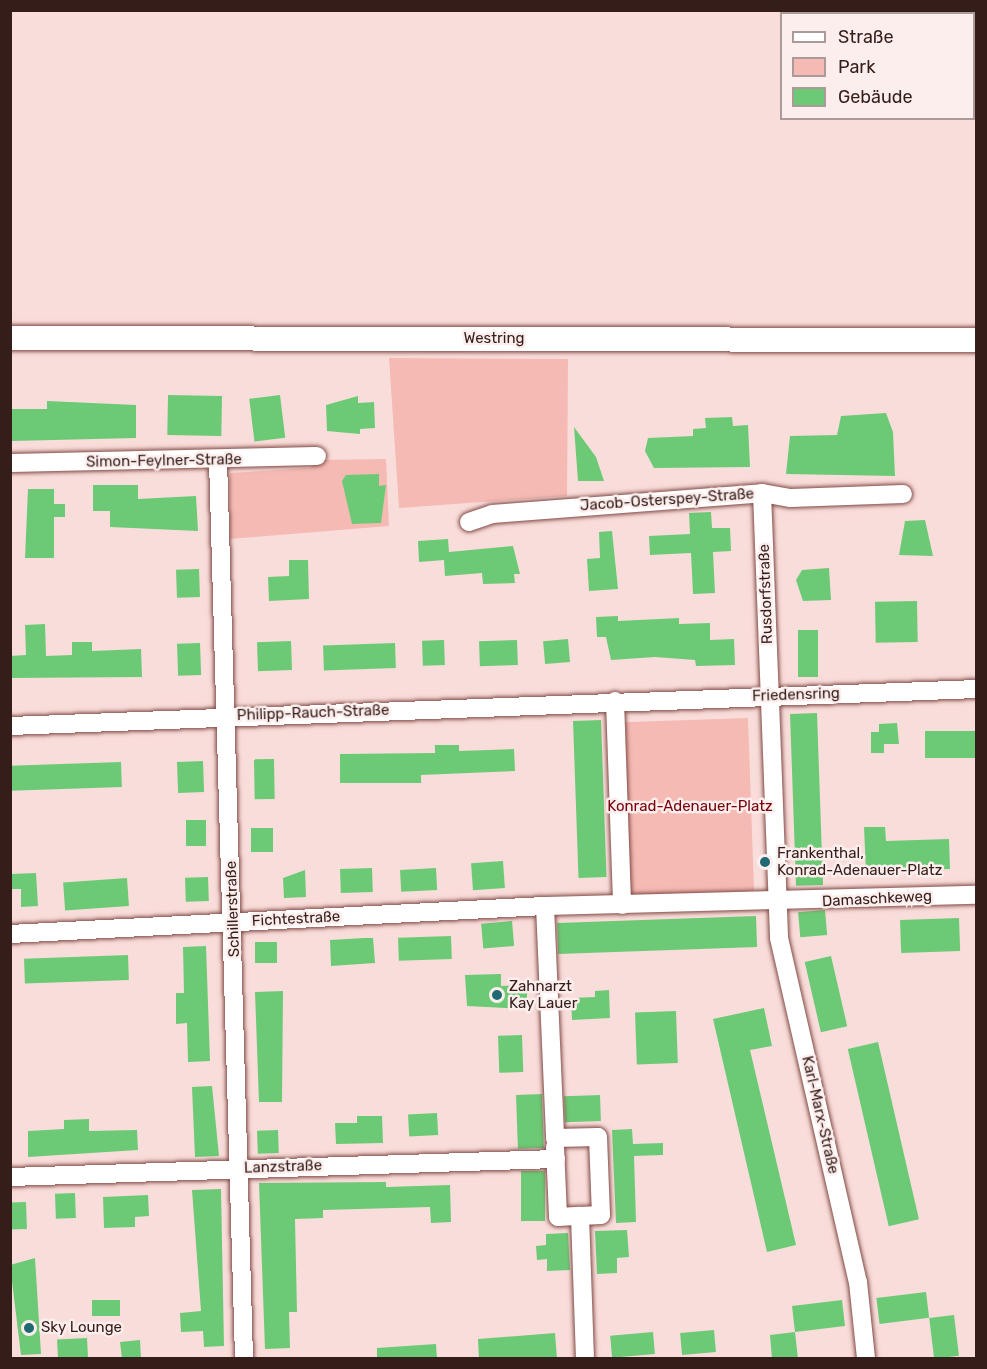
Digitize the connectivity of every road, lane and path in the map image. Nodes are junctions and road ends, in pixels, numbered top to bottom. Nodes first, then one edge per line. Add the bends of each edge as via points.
1 (10, 338) edge
2 (976, 340) edge
3 (317, 456) dead end
4 (218, 460) junction
5 (10, 463) edge
6 (762, 493) junction
7 (903, 494) dead end
8 (469, 522) dead end
9 (976, 688) edge
10 (770, 696) junction
11 (615, 701) junction
12 (227, 717) junction
13 (10, 726) edge
14 (976, 895) edge
15 (622, 904) junction
16 (778, 904) junction
17 (545, 906) junction
18 (234, 922) junction
19 (10, 934) edge
20 (555, 1138) junction
21 (556, 1159) junction
22 (242, 1169) junction
23 (10, 1178) edge
24 (580, 1216) junction
25 (244, 1359) edge
26 (585, 1359) edge
27 (866, 1359) edge

1 - 2 main road, Westring
3 - 4 street, Simon-Feylner-Straße
4 - 5 street, Simon-Feylner-Straße
4 - 12 street, Schillerstraße
6 - 7 street, Jacob-Osterspey-Straße via 791,498
6 - 8 street, Jacob-Osterspey-Straße via 492,514
6 - 10 street, Rusdorfstraße
9 - 10 street, Friedensring
10 - 11 street, Friedensring
10 - 16 street
11 - 12 street, Philipp-Rauch-Straße
11 - 15 street
12 - 13 street, Philipp-Rauch-Straße
12 - 18 street, Schillerstraße
14 - 16 street, Damaschkeweg
15 - 16 street
15 - 17 street
16 - 27 street, Karl-Marx-Straße via 779,938 858,1282
17 - 18 street, Fichtestraße
17 - 20 street
18 - 19 street, Fichtestraße
18 - 22 street, Schillerstraße
20 - 21 street
20 - 24 street via 598,1137 601,1215
21 - 22 street, Lanzstraße
21 - 24 street via 558,1216
22 - 23 street, Lanzstraße
22 - 25 street, Schillerstraße
24 - 26 street

